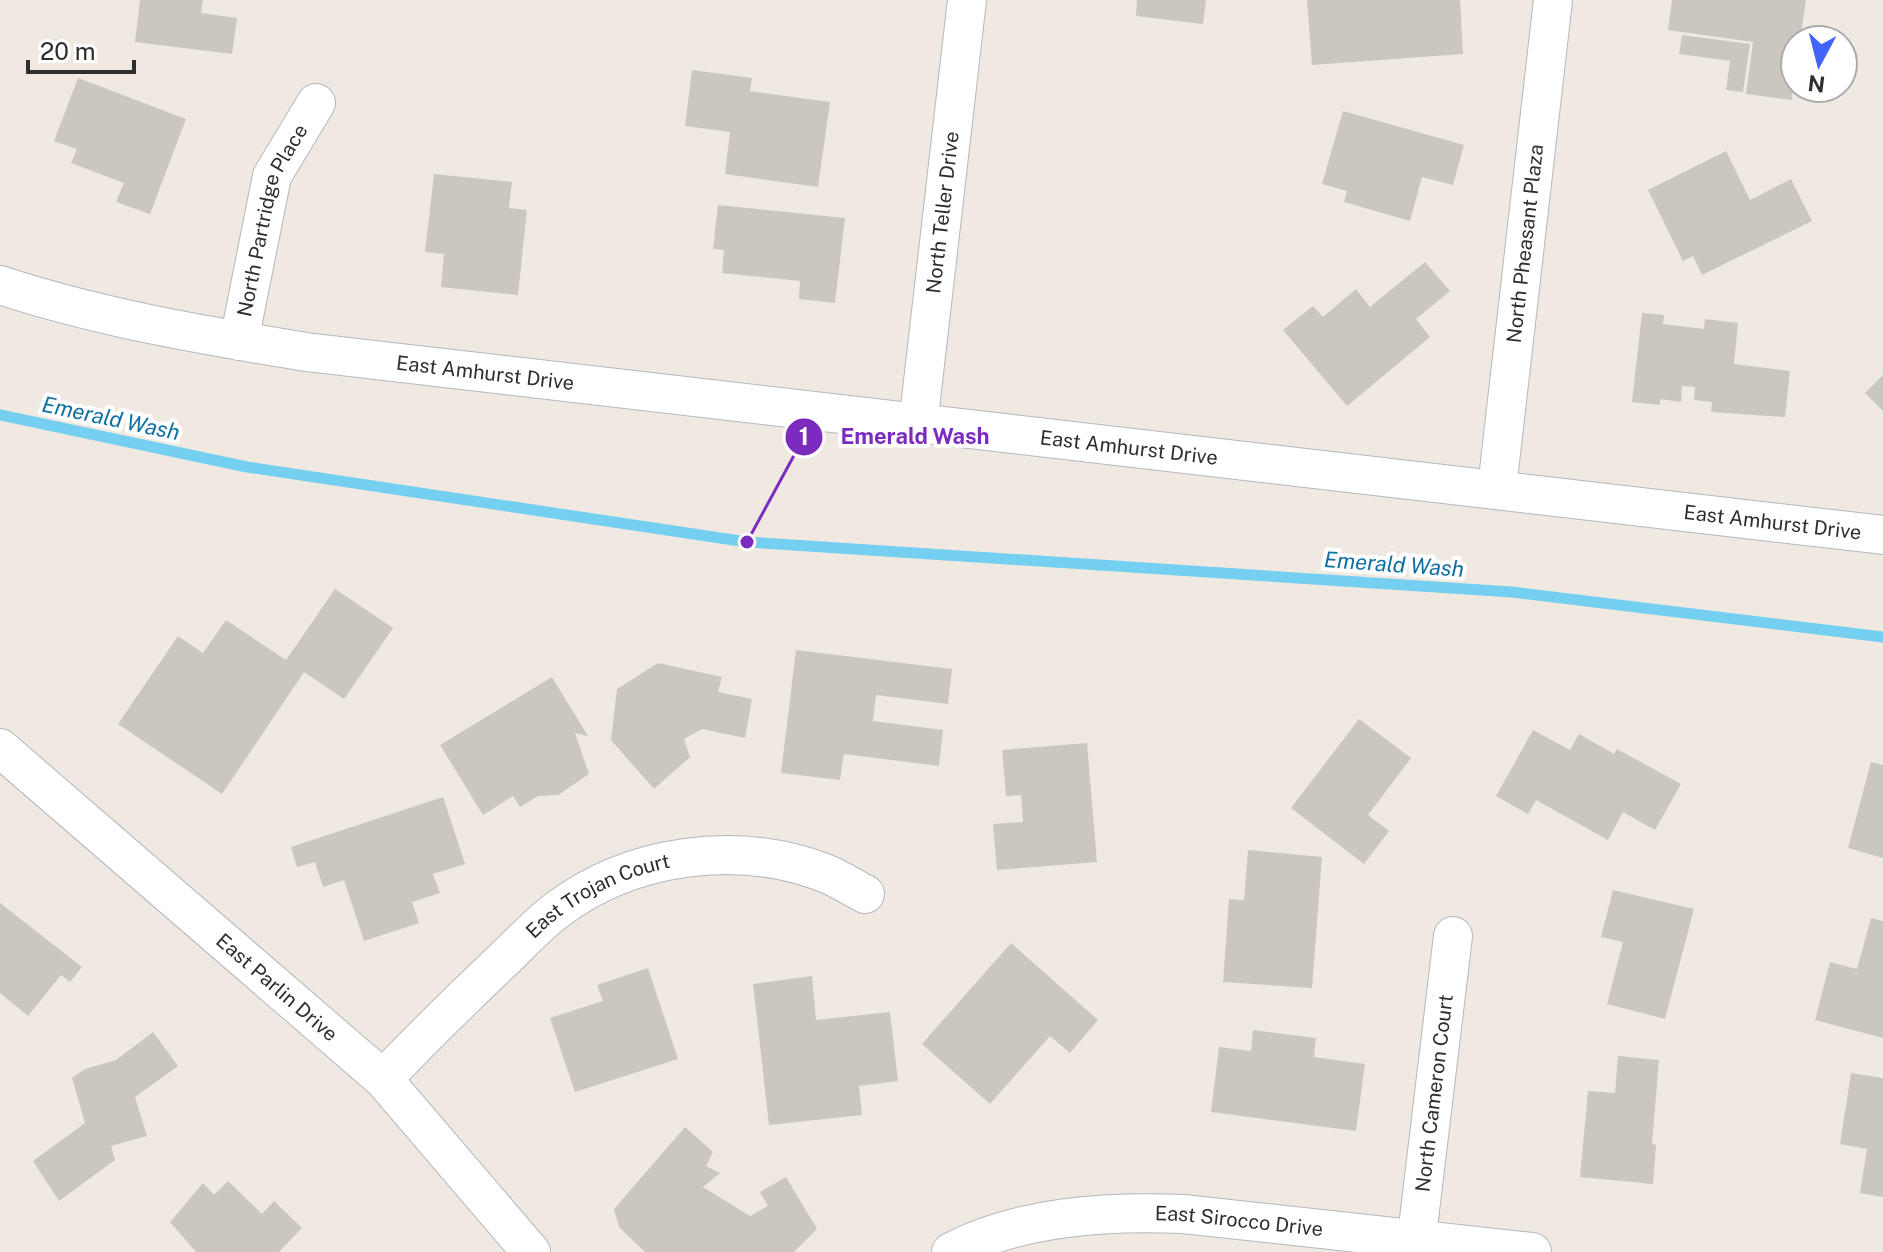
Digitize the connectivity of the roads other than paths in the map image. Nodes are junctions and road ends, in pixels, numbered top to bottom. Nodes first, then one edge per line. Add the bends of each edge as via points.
1 (967, 0) edge
2 (1553, 0) edge
3 (316, 103) dead end
4 (0, 285) edge
5 (239, 341) junction
6 (918, 425) junction
7 (1497, 488) junction
8 (1883, 535) edge
9 (0, 748) edge
10 (865, 894) dead end
11 (1453, 936) dead end
12 (383, 1079) junction
13 (1416, 1246) edge
14 (531, 1252) edge
15 (951, 1252) edge
16 (1532, 1252) edge

1 - 6 street, North Teller Drive
2 - 7 street, North Pheasant Plaza
3 - 5 street, North Partridge Place via 272,176
4 - 5 street, East Amhurst Drive via 88,312
5 - 6 street, East Amhurst Drive
6 - 7 street, East Amhurst Drive
7 - 8 street, East Amhurst Drive
9 - 12 street, East Parlin Drive
10 - 12 street, East Trojan Court via 824,872 726,852 632,870 556,910
11 - 13 street, North Cameron Court
12 - 14 street, East Parlin Drive
13 - 15 street, East Sirocco Drive via 1134,1212 1069,1217
13 - 16 street, East Sirocco Drive

